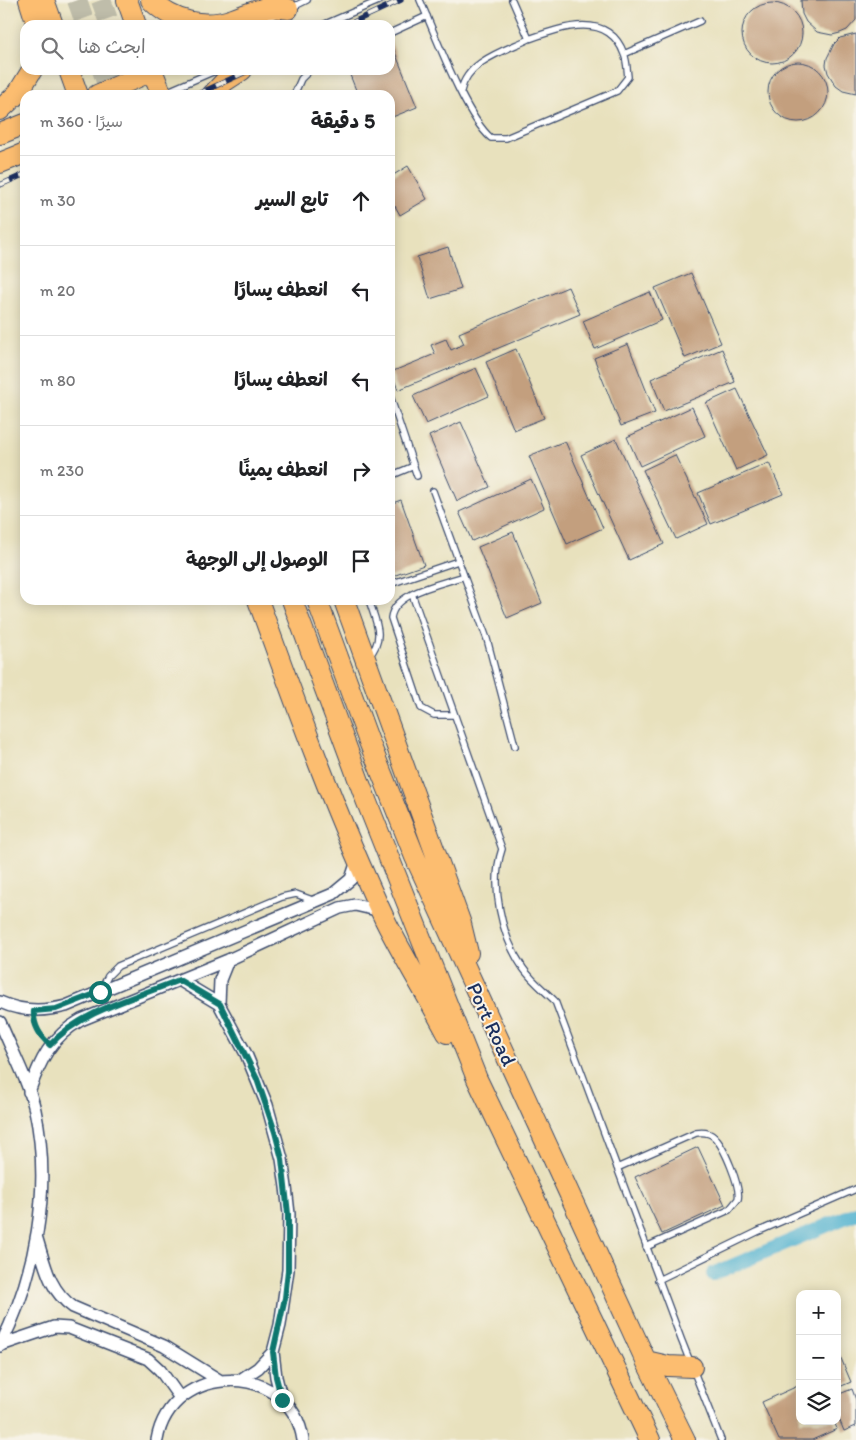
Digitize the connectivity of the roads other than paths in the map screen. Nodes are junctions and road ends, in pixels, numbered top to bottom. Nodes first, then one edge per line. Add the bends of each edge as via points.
1 (29, 0) edge
2 (44, 0) edge
3 (127, 0) edge
4 (151, 0) edge
5 (307, 0) edge
6 (381, 0) edge
7 (420, 0) edge
8 (512, 0) edge
9 (288, 9) junction
10 (428, 16) junction
11 (35, 20) edge
12 (51, 20) edge
13 (134, 20) edge
14 (187, 20) edge
15 (229, 20) edge
16 (264, 20) edge
17 (335, 20) edge
18 (700, 21) dead end
19 (395, 31) edge
20 (529, 40) junction
21 (624, 54) junction
22 (29, 75) edge
23 (71, 75) edge
24 (142, 75) edge
25 (155, 75) edge
26 (207, 75) edge
27 (234, 75) edge
28 (305, 75) edge
29 (76, 90) edge
30 (108, 90) edge
31 (159, 90) edge
32 (172, 90) edge
33 (217, 90) edge
34 (296, 90) edge
35 (461, 91) junction
36 (0, 110) edge
37 (20, 126) edge
38 (0, 134) edge
39 (20, 155) edge
40 (0, 163) edge
41 (20, 167) edge
42 (0, 172) edge
43 (395, 411) edge
44 (414, 466) junction
45 (395, 474) edge
46 (417, 476) dead end
47 (433, 491) dead end
48 (458, 561) junction
49 (464, 576) junction
50 (395, 582) edge
51 (412, 594) junction
52 (260, 605) edge
53 (294, 605) edge
54 (319, 605) edge
55 (346, 605) edge
56 (370, 605) edge
57 (395, 605) edge
58 (395, 605) edge
59 (366, 659) junction
60 (453, 715) junction
61 (515, 746) dead end
62 (357, 857) junction
63 (315, 901) junction
64 (381, 911) junction
65 (228, 960) junction
66 (468, 972) junction
67 (179, 980) junction
68 (100, 992) junction
69 (0, 1002) edge
70 (220, 1004) junction
71 (0, 1022) edge
72 (477, 1078) junction
73 (29, 1092) junction
74 (616, 1168) junction
75 (856, 1189) edge
76 (37, 1237) junction
77 (646, 1247) junction
78 (658, 1280) junction
79 (0, 1346) edge
80 (273, 1352) junction
81 (646, 1361) junction
82 (692, 1366) junction
83 (219, 1380) junction
84 (240, 1380) junction
85 (180, 1398) junction
86 (282, 1400) junction
87 (157, 1440) edge
88 (303, 1440) edge
89 (650, 1440) edge
90 (685, 1440) edge
91 (721, 1440) edge

1 - 11 highway
2 - 12 highway
3 - 13 highway
4 - 14 highway via 175,17
5 - 9 lane
6 - 17 lane
7 - 10 lane
8 - 20 lane
9 - 15 highway via 267,7
9 - 16 lane
10 - 19 lane
10 - 35 lane
18 - 21 lane
20 - 21 lane via 565,26 588,25 612,34
20 - 35 lane via 471,69 463,80
21 - 35 lane via 628,77 617,91 506,138 491,138 482,130
22 - 36 highway via 18,93
23 - 29 highway
24 - 30 highway
25 - 31 highway
26 - 32 lane
27 - 33 highway
28 - 34 lane
37 - 38 highway
39 - 40 highway
41 - 42 highway
43 - 44 lane
44 - 45 lane
44 - 46 lane
47 - 48 lane
48 - 49 lane
48 - 50 lane
49 - 51 lane
49 - 61 lane via 497,670
51 - 57 lane
51 - 60 lane
52 - 62 highway via 326,785
53 - 72 highway, Port Road via 366,800
54 - 66 highway, Port Road via 391,798
55 - 59 highway
56 - 59 lane via 379,636 376,648
58 - 60 lane via 391,618 418,704 428,714
59 - 66 highway via 465,934
60 - 74 lane via 502,849 497,864 498,904 507,935 523,968 555,1001
62 - 63 street via 355,872 346,885
62 - 64 highway
63 - 68 street
63 - 68 lane via 303,895 288,895 118,966 108,976
64 - 65 street via 362,905 347,906
64 - 72 highway via 452,1041
65 - 67 street
65 - 70 street via 220,980
66 - 81 highway, Port Road
67 - 70 street
67 - 73 street via 81,1020 64,1031 40,1062
68 - 69 street via 56,1009 34,1011
70 - 80 street via 250,1062 267,1105 282,1159 288,1214 288,1270
71 - 73 street
72 - 89 highway, Port Road
73 - 76 street via 35,1110 42,1173
74 - 77 lane
74 - 77 lane via 696,1133 706,1133 718,1142 738,1185 738,1200 729,1210
75 - 78 lane
76 - 79 street via 12,1319
76 - 83 street via 51,1284 64,1301 164,1346
77 - 78 lane
78 - 82 lane
79 - 85 street via 54,1327 69,1328 148,1359
80 - 84 street
80 - 86 street
81 - 82 highway via 668,1366
81 - 90 highway, Port Road
82 - 91 lane
83 - 84 street
83 - 85 street
84 - 86 street via 263,1387
85 - 87 street via 167,1414
86 - 88 street via 295,1417

